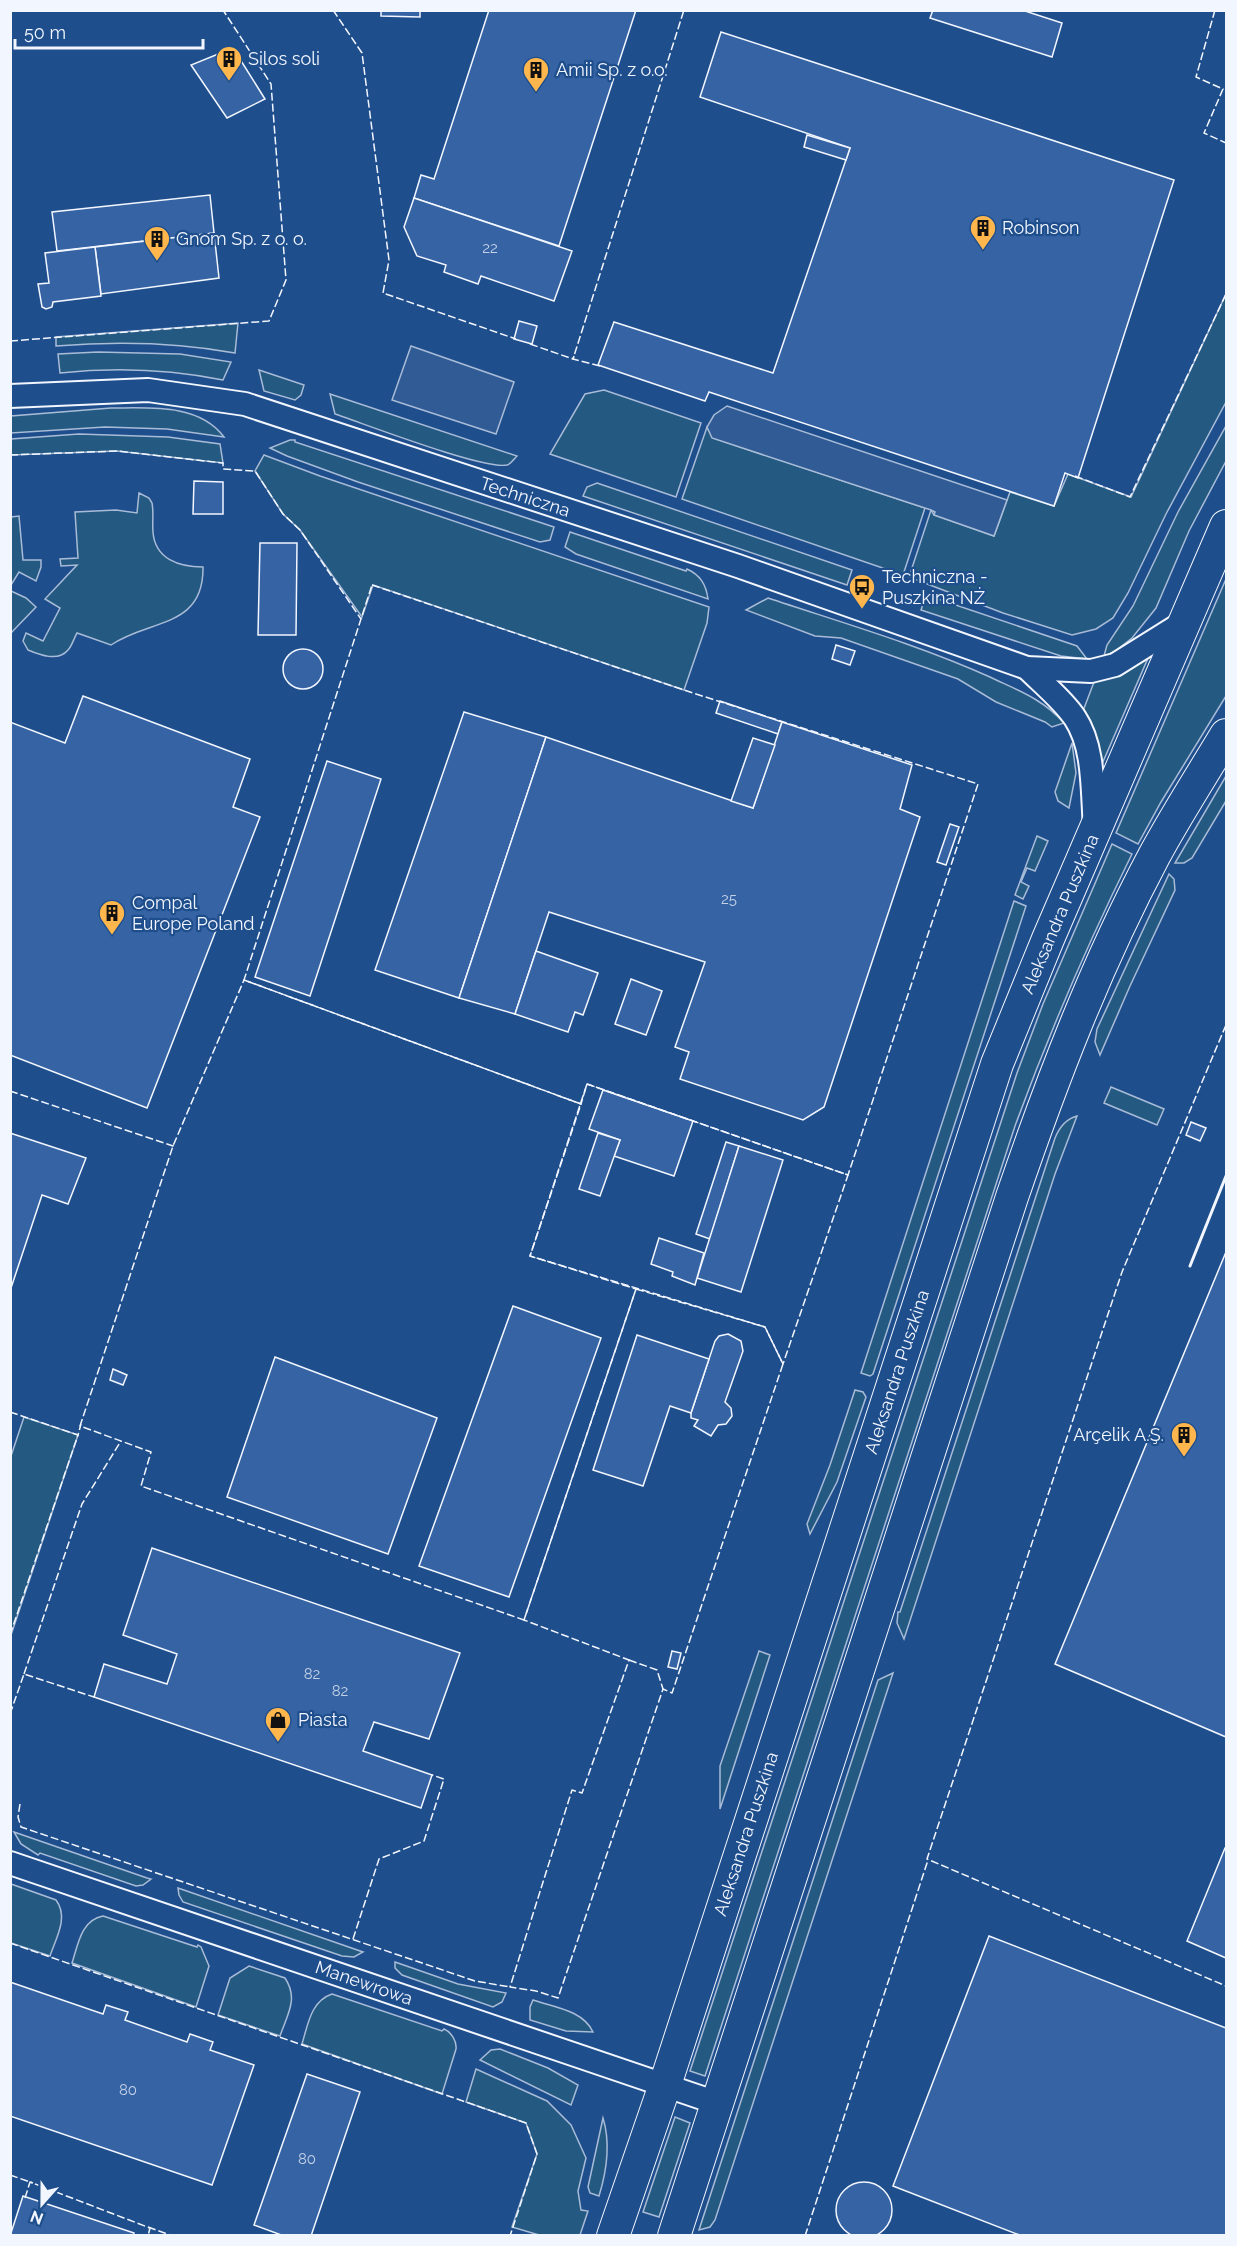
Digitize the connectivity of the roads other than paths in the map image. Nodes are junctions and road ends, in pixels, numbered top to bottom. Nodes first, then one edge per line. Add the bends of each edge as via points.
1 (10, 396) edge
2 (1227, 526) edge
3 (1187, 620) junction
4 (1027, 668) junction
5 (1227, 735) edge
6 (1096, 830) junction
7 (10, 1863) edge
8 (665, 2085) junction
9 (717, 2103) junction
10 (613, 2235) edge
11 (674, 2235) edge

1 - 4 street, Techniczna via 148,390 245,404 738,566
2 - 3 main road, Aleksandra Puszkina
3 - 4 street, Techniczna via 1115,665 1090,671
3 - 6 main road, Aleksandra Puszkina
4 - 6 street, Techniczna via 1075,718 1083,734
5 - 9 main road via 1143,878 1073,1029 1045,1103
6 - 8 main road, Aleksandra Puszkina via 997,1064
7 - 8 street, Manewrowa
8 - 9 street, Manewrowa
8 - 10 main road, Aleksandra Puszkina
9 - 11 main road

